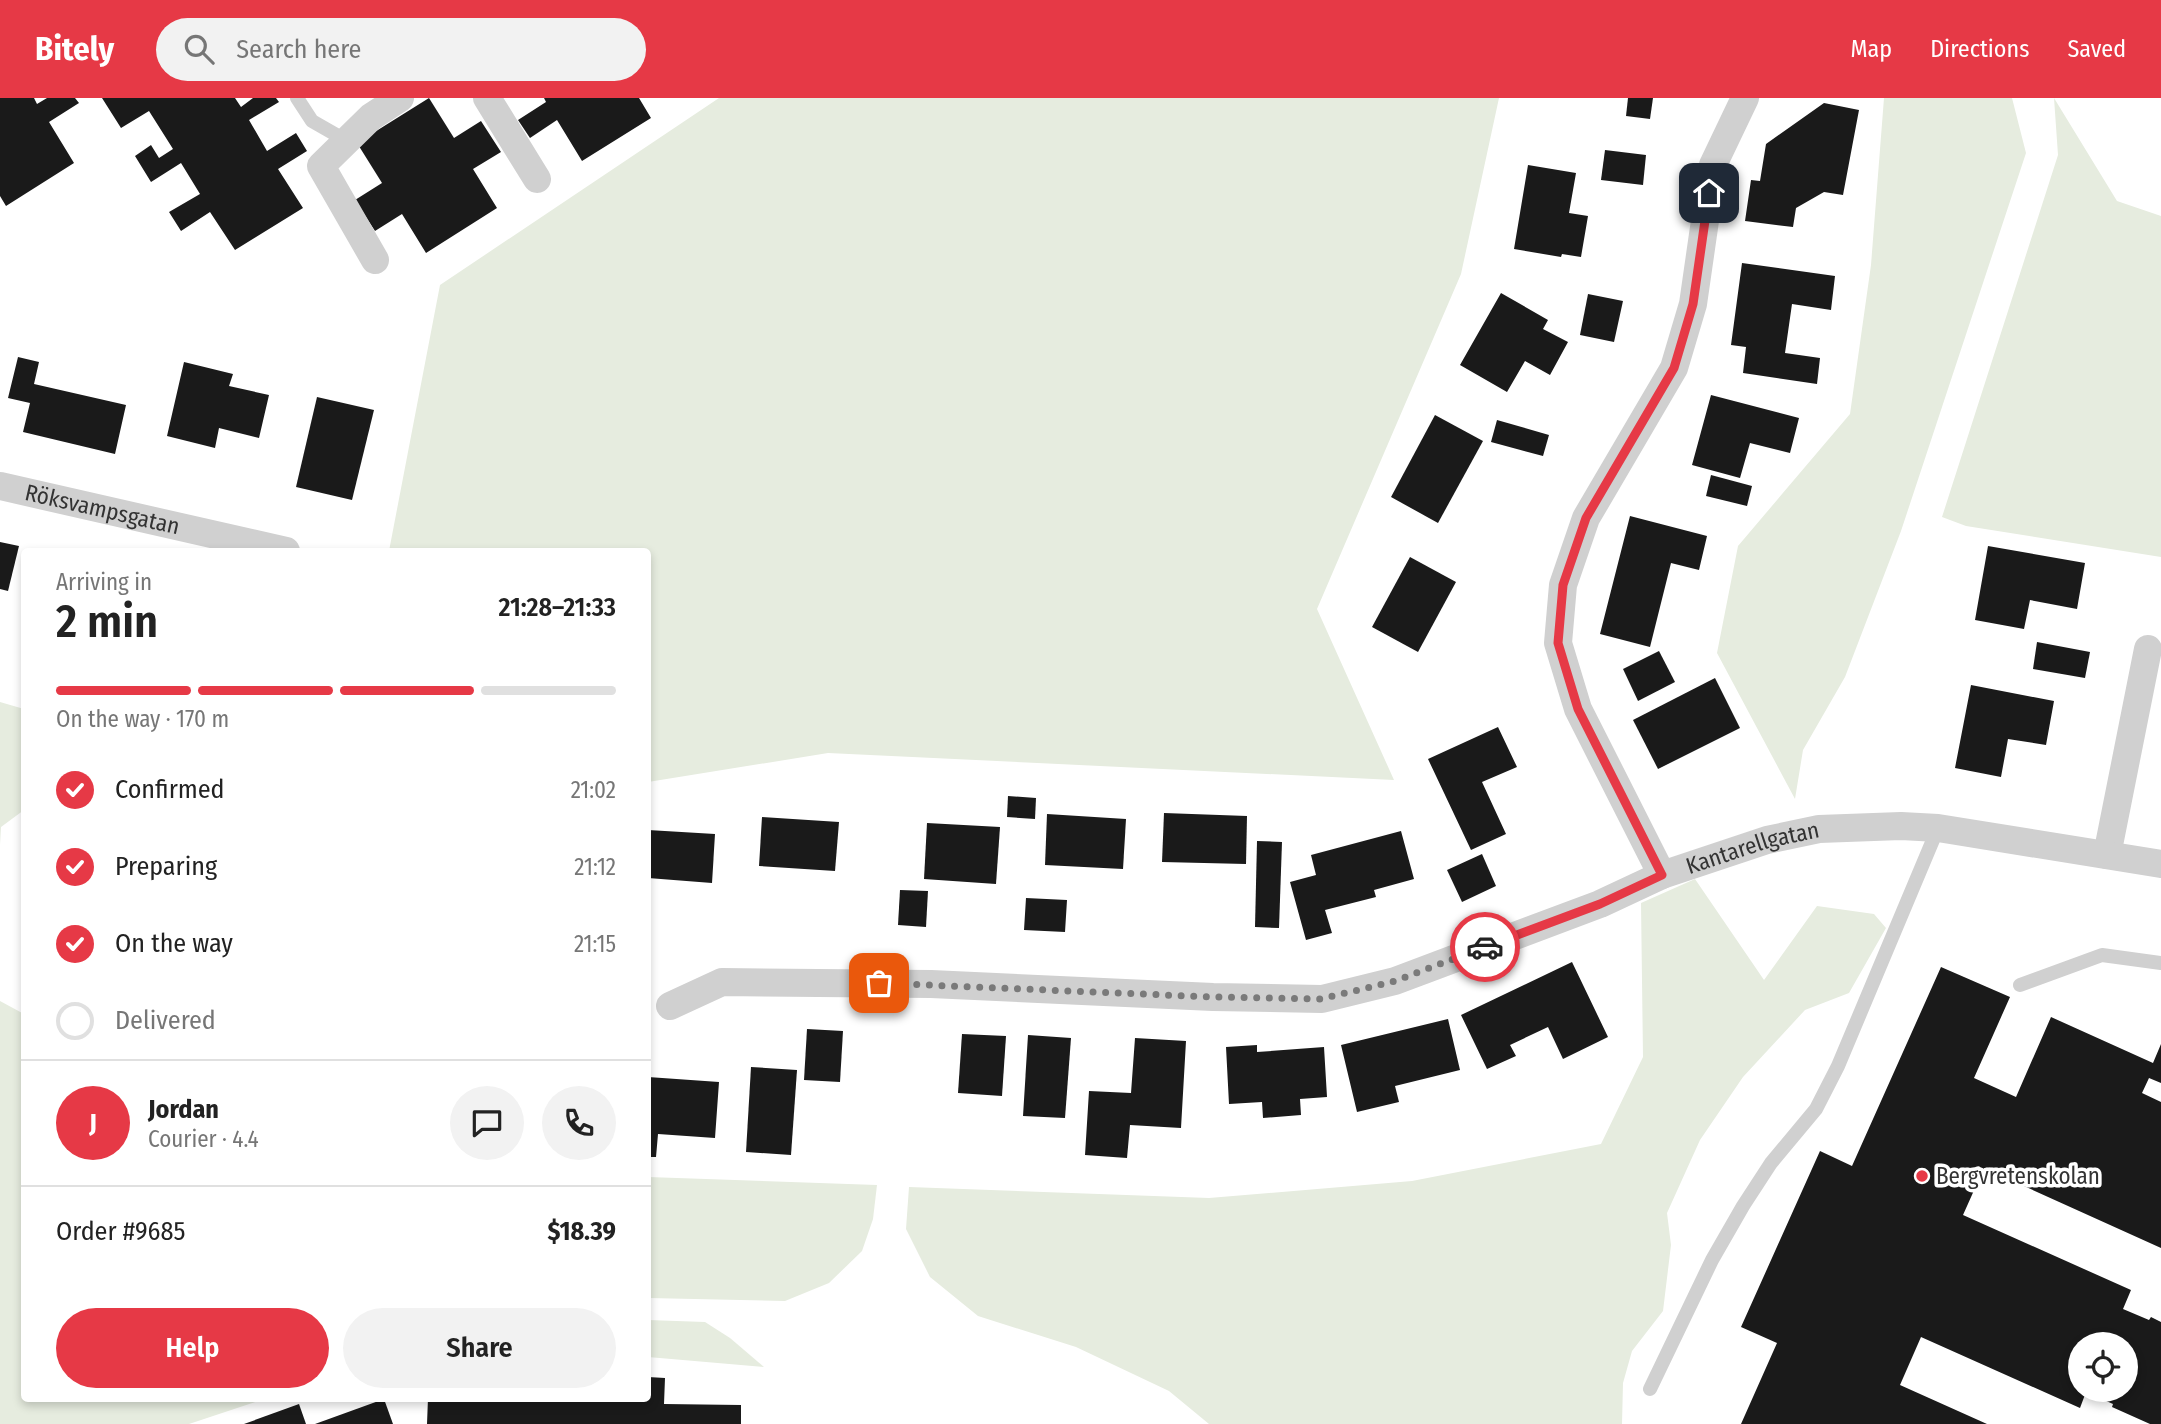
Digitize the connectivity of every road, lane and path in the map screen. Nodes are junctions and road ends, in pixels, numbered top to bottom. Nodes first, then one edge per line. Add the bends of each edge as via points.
1 (297, 98) edge
2 (400, 98) edge
3 (487, 98) edge
4 (1745, 98) edge
5 (346, 141) junction
6 (537, 179) dead end
7 (375, 260) dead end
8 (0, 486) edge
9 (273, 548) edge
10 (2148, 649) dead end
11 (1938, 828) junction
12 (2107, 855) junction
13 (2161, 864) edge
14 (1662, 875) junction
15 (2161, 963) edge
16 (2020, 985) dead end
17 (670, 1006) dead end
18 (1650, 1389) dead end

1 - 5 lane via 312,121
2 - 5 street
3 - 6 street
4 - 14 street via 1713,165 1693,304 1674,368 1586,518 1563,585 1558,643 1578,709
5 - 7 street via 321,166
8 - 9 street, Röksvampsgatan
10 - 12 street
11 - 12 street, Kantarellgatan
11 - 14 street, Kantarellgatan via 1819,829 1767,840
11 - 18 lane via 1816,1109 1771,1163 1737,1217
12 - 13 street, Kantarellgatan
14 - 17 street, Kantarellgatan via 1600,904 1395,981 1321,999 931,984 722,982
15 - 16 lane via 2102,955

